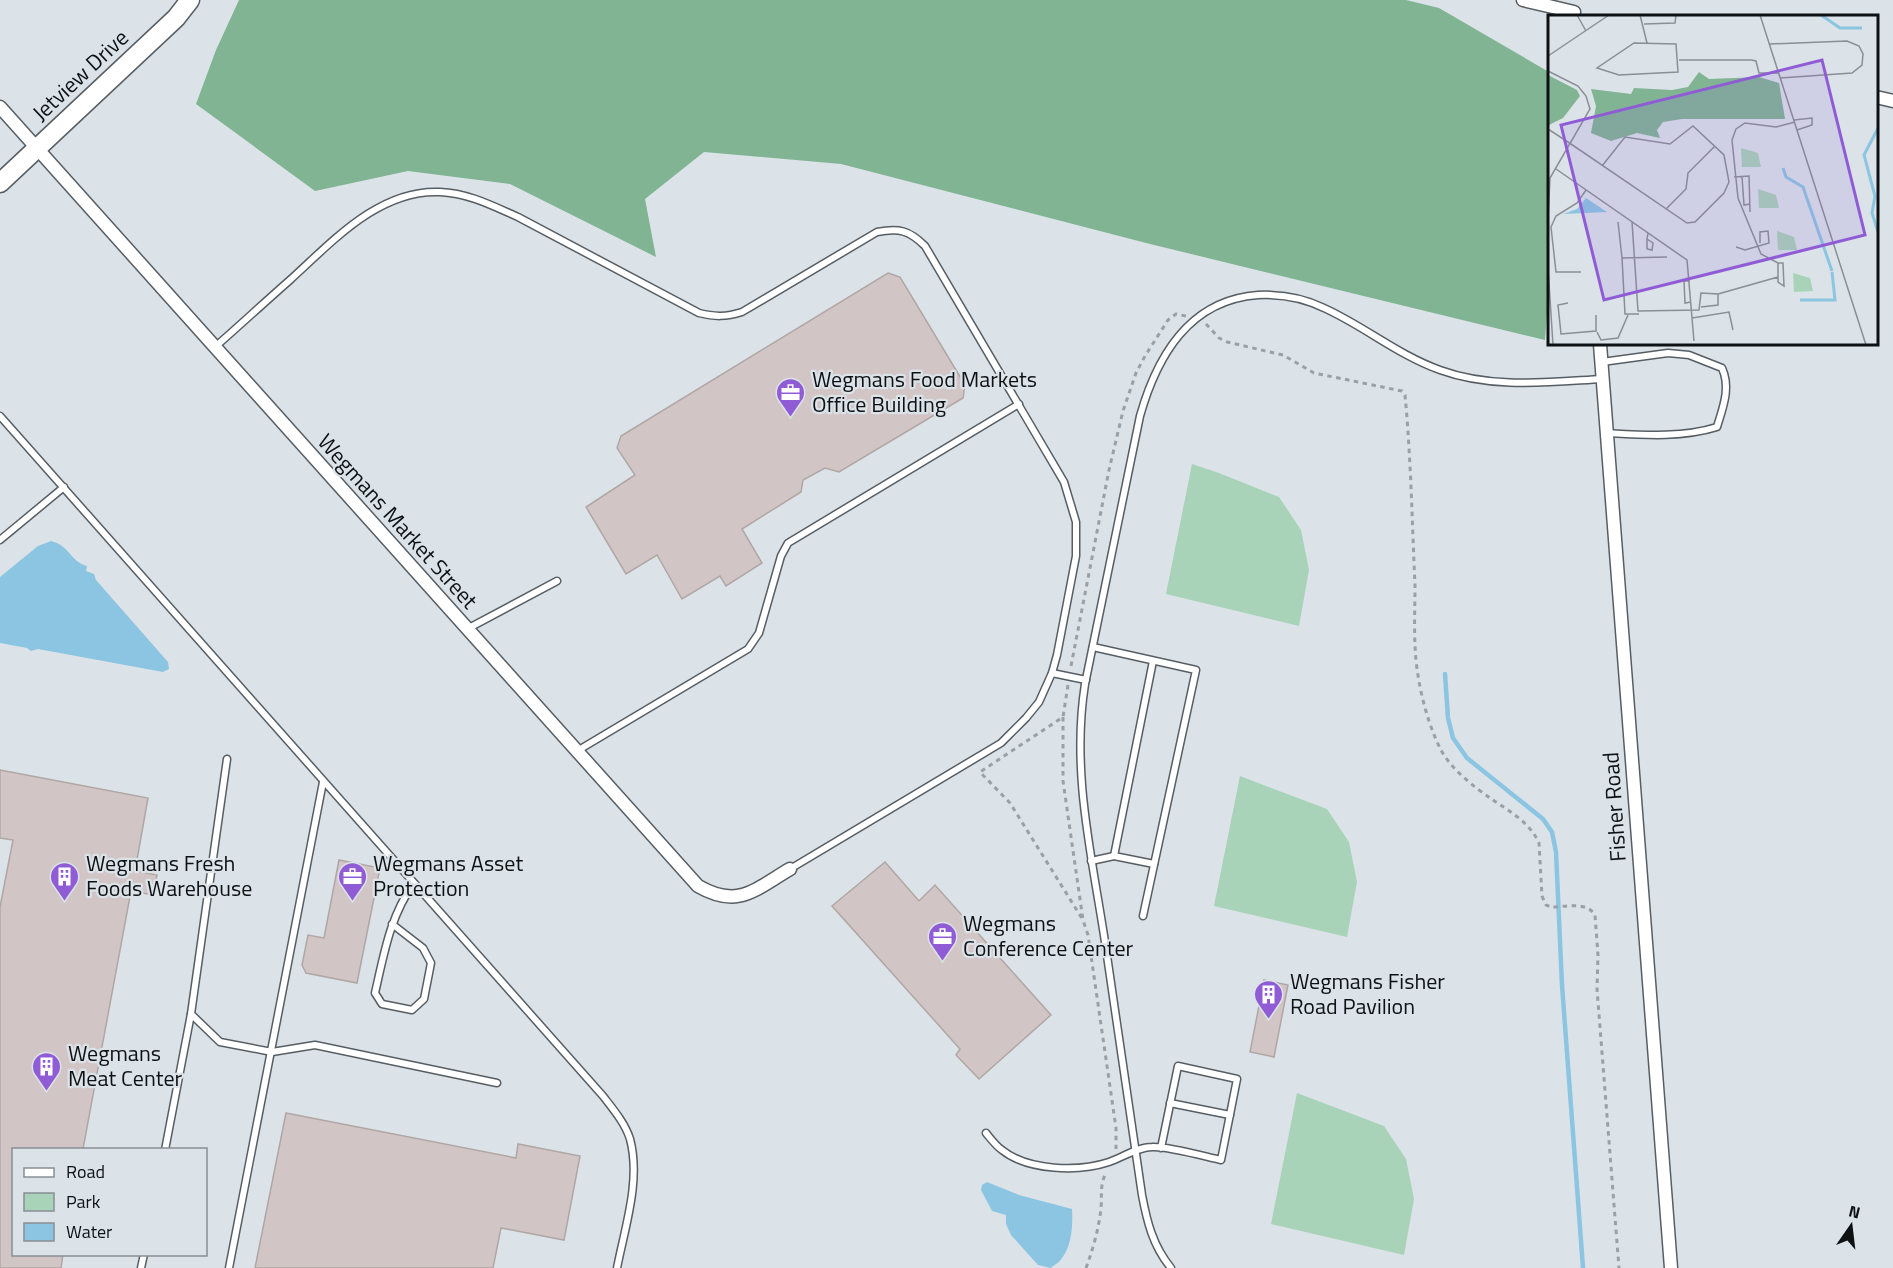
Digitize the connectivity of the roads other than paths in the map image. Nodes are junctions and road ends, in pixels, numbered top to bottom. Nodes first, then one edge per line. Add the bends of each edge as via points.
1 (190, 0) edge
2 (1523, 0) edge
3 (1574, 10) edge
4 (1878, 97) edge
5 (1893, 101) edge
6 (0, 107) edge
7 (36, 148) junction
8 (0, 183) edge
9 (1600, 345) edge
10 (215, 347) junction
11 (1601, 362) junction
12 (1602, 379) junction
13 (1019, 404) junction
14 (0, 416) edge
15 (1606, 433) junction
16 (64, 488) junction
17 (0, 540) edge
18 (557, 580) dead end
19 (467, 629) junction
20 (1093, 647) junction
21 (1153, 661) junction
22 (1052, 673) junction
23 (1086, 680) junction
24 (577, 751) junction
25 (227, 759) dead end
26 (323, 782) junction
27 (1114, 856) junction
28 (1091, 861) junction
29 (1154, 864) junction
30 (790, 869) joint
31 (414, 883) junction
32 (1143, 916) dead end
33 (392, 924) junction
34 (191, 1014) junction
35 (272, 1052) junction
36 (497, 1083) dead end
37 (1170, 1103) junction
38 (1230, 1115) junction
39 (986, 1133) dead end
40 (165, 1148) edge
41 (1161, 1148) junction
42 (1135, 1151) junction
43 (229, 1268) edge
44 (617, 1268) edge
45 (1171, 1268) edge
46 (1671, 1268) edge

1 - 7 street, Jetview Drive via 176,18
2 - 3 street
4 - 5 street
6 - 7 street, Wegmans Market Street
7 - 8 street, Jetview Drive
7 - 10 street, Wegmans Market Street
9 - 11 street, Fisher Road
10 - 13 lane via 362,217 421,193 454,193 518,217 713,317 742,312 877,232 903,231 925,246
10 - 19 street, Wegmans Market Street
11 - 12 street, Fisher Road
11 - 15 lane via 1668,353 1689,355 1722,368 1728,380 1717,427 1701,432 1647,435
12 - 15 street, Fisher Road
12 - 20 lane via 1508,383 1467,378 1406,356 1323,307 1292,297 1244,296 1211,308 1177,338 1146,395
13 - 22 lane via 1064,482 1076,522 1076,556
13 - 24 lane via 788,543 759,633 748,649
14 - 16 lane
15 - 46 street, Fisher Road
16 - 17 lane
16 - 26 lane
18 - 19 lane
19 - 24 street, Wegmans Market Street
20 - 21 lane
20 - 23 lane
21 - 27 lane
21 - 29 lane via 1196,670
22 - 23 lane
22 - 30 lane via 1038,702 1001,743
23 - 28 lane via 1080,767
24 - 30 street, Wegmans Market Street via 698,886 713,895 733,898 752,892
25 - 34 lane
26 - 31 lane
26 - 35 lane
27 - 28 lane
27 - 29 lane
28 - 42 lane
29 - 32 lane
31 - 33 lane
31 - 44 lane via 621,1119 634,1160
33 - 33 lane via 375,993 382,1004 412,1010 424,999 431,963 423,948
34 - 35 lane via 220,1042
34 - 40 lane
35 - 36 lane via 315,1045
35 - 43 lane
37 - 38 lane
37 - 38 lane via 1178,1066 1237,1078
37 - 41 lane
38 - 41 lane via 1221,1160
39 - 42 lane via 1002,1150 1047,1167 1072,1169 1111,1161
41 - 42 lane via 1152,1146
42 - 45 lane via 1147,1223

